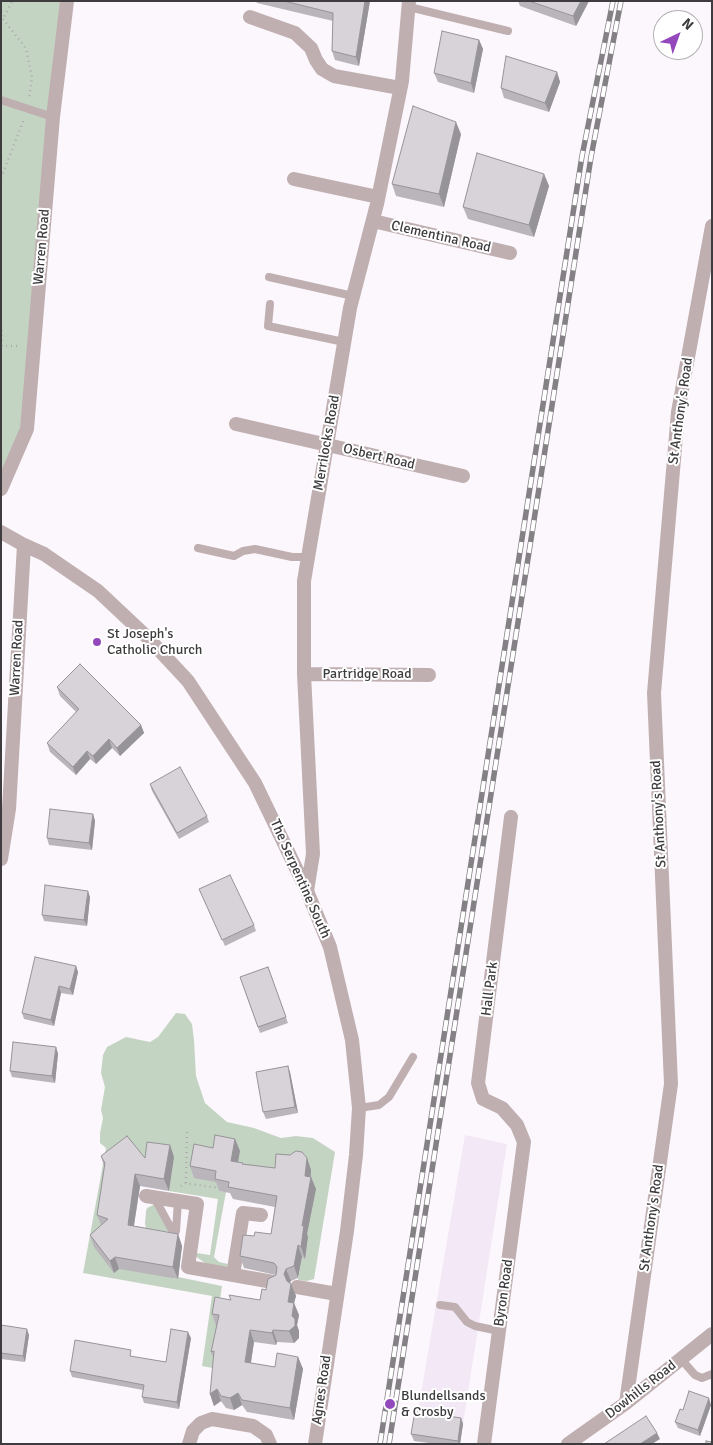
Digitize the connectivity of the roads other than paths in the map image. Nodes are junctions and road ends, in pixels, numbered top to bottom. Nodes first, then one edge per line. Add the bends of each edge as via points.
1 (67, 1) edge
2 (409, 4) edge
3 (250, 18) dead end
4 (508, 31) dead end
5 (400, 88) junction
6 (1, 100) edge
7 (53, 117) junction
8 (294, 179) dead end
9 (378, 197) junction
10 (373, 221) junction
11 (712, 226) edge
12 (510, 253) dead end
13 (269, 277) dead end
14 (353, 296) junction
15 (270, 304) dead end
16 (344, 342) junction
17 (236, 424) dead end
18 (326, 446) junction
19 (463, 476) dead end
20 (1, 489) edge
21 (1, 532) edge
22 (24, 545) junction
23 (198, 548) dead end
24 (308, 557) junction
25 (304, 674) junction
26 (429, 675) dead end
27 (511, 817) dead end
28 (1, 859) edge
29 (308, 891) junction
30 (413, 1057) dead end
31 (360, 1108) junction
32 (524, 1142) joint
33 (150, 1196) joint
34 (178, 1201) junction
35 (261, 1215) dead end
36 (233, 1275) junction
37 (274, 1282) edge
38 (297, 1286) dead end
39 (337, 1294) junction
40 (440, 1305) dead end
41 (499, 1331) junction
42 (712, 1334) edge
43 (330, 1336) joint
44 (681, 1359) junction
45 (712, 1374) edge
46 (626, 1404) junction
47 (189, 1444) edge
48 (270, 1444) edge
49 (315, 1444) edge
50 (484, 1444) edge
51 (568, 1444) edge

1 - 7 street, Warren Road
2 - 4 lane
2 - 5 street, Merrilocks Road
3 - 5 street via 295,33 311,48 322,69 334,76
5 - 9 street, Merrilocks Road
6 - 7 lane
7 - 20 street, Warren Road via 27,428
8 - 9 street
9 - 10 street, Merrilocks Road
10 - 12 street, Clementina Road
10 - 14 street, Merrilocks Road
11 - 46 street, St Anthony's Road via 678,412 654,693 671,1084
13 - 14 lane
14 - 16 street, Merrilocks Road
15 - 16 lane via 268,326
16 - 18 street, Merrilocks Road
17 - 18 street, Osbert Road
18 - 19 street, Osbert Road
18 - 24 street, Merrilocks Road
21 - 22 street, The Serpentine South
22 - 28 street, Warren Road via 9,809
22 - 29 street, The Serpentine South via 44,554 98,591 188,680 255,783
23 - 24 lane via 234,556 255,549
24 - 25 street, Merrilocks Road via 304,581
25 - 26 street, Partridge Road
25 - 29 street, Merrilocks Road via 313,854
27 - 32 street, Hall Park via 478,1083 483,1099 502,1108 517,1125
29 - 31 street, The Serpentine South via 330,947 352,1040
30 - 31 lane via 389,1097 379,1106
31 - 39 street, The Serpentine South
32 - 41 street, Byron Road
33 - 34 street
33 - 34 lane via 172,1230 176,1231
34 - 36 street via 197,1204 188,1267
35 - 36 street via 243,1213
36 - 37 street
38 - 39 street
39 - 43 street, The Serpentine South
40 - 41 lane via 455,1307 474,1326
41 - 50 street, Byron Road
42 - 44 street, Dowhills Road
43 - 49 street, Agnes Road
44 - 45 lane via 695,1375 702,1378
44 - 46 street, Dowhills Road
46 - 51 street, Dowhills Road
47 - 48 street via 193,1431 212,1419 253,1426 266,1435

